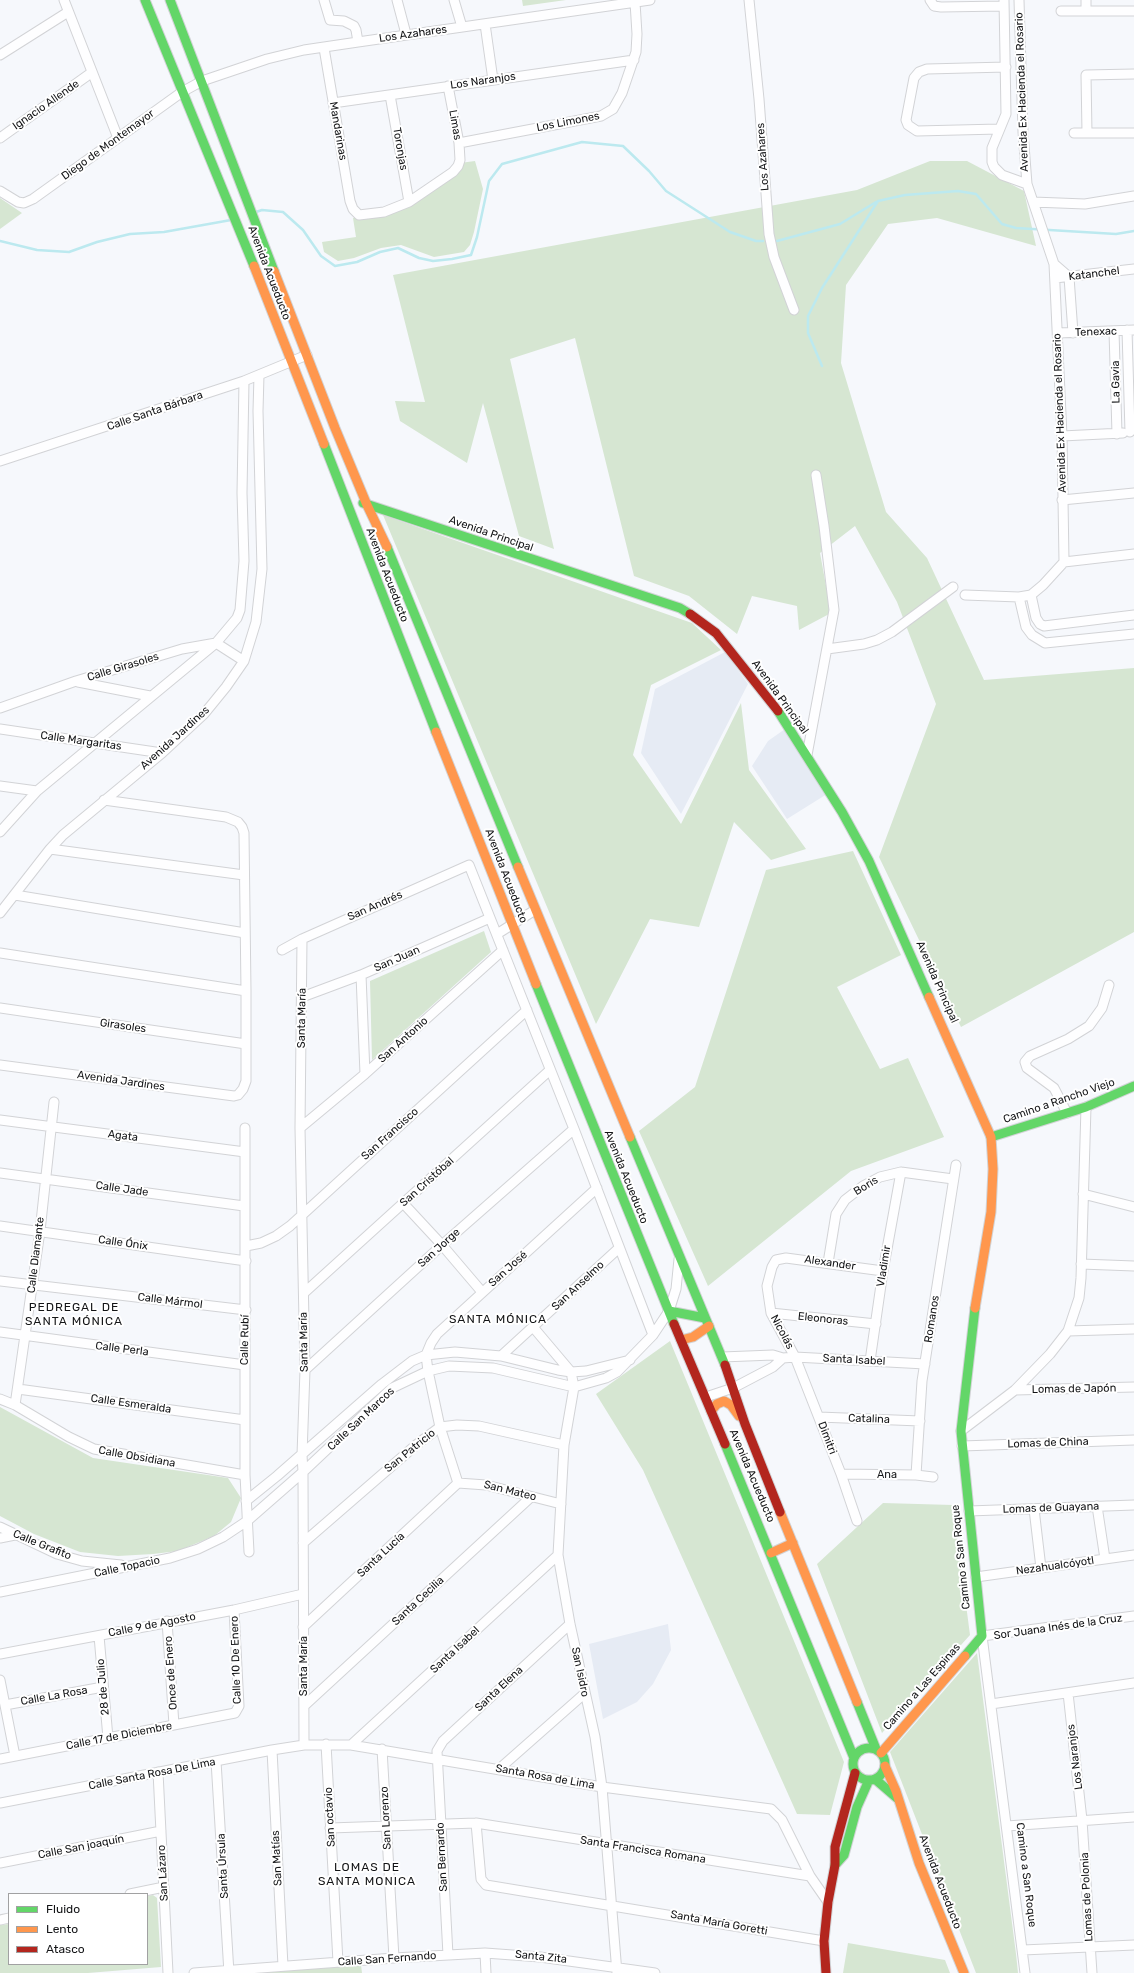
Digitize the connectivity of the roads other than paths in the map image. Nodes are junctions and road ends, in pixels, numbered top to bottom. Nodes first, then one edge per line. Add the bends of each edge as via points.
1 (64, 0) edge
2 (145, 0) edge
3 (170, 0) edge
4 (324, 0) edge
5 (397, 0) edge
6 (454, 0) edge
7 (650, 0) edge
8 (749, 0) edge
9 (930, 0) edge
10 (1018, 0) edge
11 (1086, 0) edge
12 (635, 2) junction
13 (1004, 3) edge
14 (1061, 11) dead end
15 (1086, 11) junction
16 (1134, 11) edge
17 (68, 12) junction
18 (485, 24) junction
19 (462, 27) junction
20 (406, 34) junction
21 (358, 42) junction
22 (324, 48) junction
23 (0, 55) edge
24 (634, 60) junction
25 (1006, 67) junction
26 (91, 73) junction
27 (1134, 74) edge
28 (493, 80) junction
29 (202, 81) junction
30 (448, 86) junction
31 (182, 92) junction
32 (390, 95) junction
33 (333, 103) junction
34 (999, 129) junction
35 (1074, 133) dead end
36 (1087, 133) junction
37 (1134, 133) edge
38 (0, 138) edge
39 (118, 138) junction
40 (459, 143) junction
41 (1026, 184) junction
42 (0, 191) edge
43 (1134, 196) edge
44 (409, 202) junction
45 (1033, 202) junction
46 (1054, 264) junction
47 (1134, 269) edge
48 (1069, 276) junction
49 (1055, 278) junction
50 (794, 310) dead end
51 (1130, 330) edge
52 (1114, 331) junction
53 (1073, 332) junction
54 (1058, 333) junction
55 (307, 355) junction
56 (291, 362) junction
57 (259, 375) junction
58 (244, 381) junction
59 (1132, 432) edge
60 (1117, 434) junction
61 (1062, 436) junction
62 (0, 461) edge
63 (816, 475) dead end
64 (336, 478) junction
65 (1134, 493) edge
66 (1062, 500) junction
67 (367, 504) junction
68 (1134, 554) edge
69 (1064, 562) junction
70 (953, 587) dead end
71 (964, 595) dead end
72 (1031, 595) junction
73 (1019, 597) junction
74 (1134, 615) edge
75 (1036, 618) junction
76 (1026, 627) junction
77 (1134, 634) edge
78 (216, 643) junction
79 (827, 649) junction
80 (244, 661) junction
81 (76, 682) junction
82 (150, 696) junction
83 (0, 708) edge
84 (0, 729) edge
85 (93, 743) junction
86 (162, 753) junction
87 (807, 755) junction
88 (0, 786) edge
89 (37, 791) junction
90 (104, 800) junction
91 (0, 832) edge
92 (50, 849) junction
93 (244, 876) junction
94 (15, 895) junction
95 (535, 910) junction
96 (0, 913) edge
97 (490, 918) junction
98 (512, 925) junction
99 (245, 933) junction
100 (497, 934) junction
101 (302, 939) junction
102 (282, 950) dead end
103 (503, 950) junction
104 (0, 953) edge
105 (361, 975) junction
106 (1109, 985) dead end
107 (246, 991) junction
108 (302, 997) junction
109 (0, 1008) edge
110 (527, 1010) junction
111 (246, 1044) junction
112 (0, 1064) edge
113 (550, 1070) junction
114 (365, 1074) junction
115 (1134, 1086) edge
116 (54, 1102) dead end
117 (1086, 1107) junction
118 (1067, 1113) junction
119 (0, 1120) edge
120 (52, 1127) junction
121 (245, 1128) dead end
122 (300, 1128) junction
123 (574, 1129) junction
124 (991, 1137) junction
125 (245, 1152) junction
126 (956, 1165) dead end
127 (901, 1172) junction
128 (0, 1173) edge
129 (45, 1179) junction
130 (953, 1179) junction
131 (597, 1188) junction
132 (1083, 1194) junction
133 (403, 1203) junction
134 (244, 1206) junction
135 (1134, 1207) edge
136 (302, 1214) junction
137 (0, 1226) edge
138 (40, 1231) junction
139 (442, 1245) junction
140 (246, 1246) junction
141 (619, 1248) junction
142 (679, 1257) junction
143 (776, 1260) joint
144 (246, 1261) junction
145 (828, 1263) junction
146 (1081, 1264) junction
147 (1134, 1266) edge
148 (883, 1271) junction
149 (0, 1280) edge
150 (33, 1285) junction
151 (482, 1292) junction
152 (304, 1293) junction
153 (246, 1310) junction
154 (669, 1311) junction
155 (771, 1313) junction
156 (707, 1322) junction
157 (876, 1324) junction
158 (533, 1326) junction
159 (1134, 1329) edge
160 (1068, 1331) junction
161 (0, 1332) edge
162 (653, 1335) junction
163 (26, 1336) junction
164 (681, 1340) junction
165 (426, 1354) junction
166 (501, 1356) junction
167 (722, 1357) junction
168 (795, 1357) junction
169 (783, 1358) junction
170 (630, 1360) junction
171 (870, 1361) junction
172 (925, 1364) junction
173 (245, 1365) junction
174 (305, 1370) junction
175 (428, 1371) junction
176 (571, 1372) junction
177 (574, 1387) junction
178 (1134, 1387) edge
179 (733, 1388) junction
180 (18, 1389) junction
181 (1015, 1390) junction
182 (706, 1397) junction
183 (0, 1399) edge
184 (15, 1405) junction
185 (711, 1411) junction
186 (819, 1417) junction
187 (245, 1420) junction
188 (920, 1421) junction
189 (745, 1424) junction
190 (440, 1427) junction
191 (961, 1431) junction
192 (1134, 1440) edge
193 (564, 1445) junction
194 (962, 1446) junction
195 (302, 1455) junction
196 (303, 1472) junction
197 (841, 1474) junction
198 (245, 1475) junction
199 (916, 1475) junction
200 (933, 1477) dead end
201 (458, 1483) junction
202 (531, 1497) junction
203 (246, 1500) junction
204 (561, 1504) junction
205 (1134, 1505) edge
206 (1097, 1506) junction
207 (1034, 1509) junction
208 (969, 1511) junction
209 (247, 1520) junction
210 (857, 1521) dead end
211 (0, 1527) edge
212 (15, 1535) junction
213 (0, 1538) edge
214 (793, 1542) junction
215 (303, 1543) junction
216 (249, 1552) dead end
217 (771, 1553) junction
218 (558, 1554) junction
219 (1134, 1555) edge
220 (1105, 1559) junction
221 (132, 1566) junction
222 (1041, 1568) junction
223 (976, 1577) junction
224 (0, 1592) edge
225 (303, 1594) junction
226 (234, 1610) junction
227 (1134, 1616) edge
228 (167, 1622) junction
229 (570, 1624) junction
230 (303, 1627) junction
231 (99, 1636) junction
232 (982, 1636) junction
233 (0, 1654) edge
234 (0, 1680) edge
235 (1134, 1683) edge
236 (103, 1687) junction
237 (1068, 1693) junction
238 (584, 1694) junction
239 (991, 1704) junction
240 (5, 1705) junction
241 (304, 1706) junction
242 (238, 1710) joint
243 (174, 1725) junction
244 (108, 1738) junction
245 (326, 1744) junction
246 (304, 1745) junction
247 (351, 1745) junction
248 (382, 1749) junction
249 (272, 1750) junction
250 (878, 1751) junction
251 (15, 1756) junction
252 (854, 1758) junction
253 (0, 1759) edge
254 (436, 1759) junction
255 (216, 1761) junction
256 (885, 1766) junction
257 (499, 1769) junction
258 (158, 1772) junction
259 (855, 1773) junction
260 (872, 1779) junction
261 (602, 1787) junction
262 (897, 1798) junction
263 (0, 1803) edge
264 (1134, 1817) edge
265 (1082, 1820) junction
266 (440, 1823) junction
267 (476, 1824) junction
268 (386, 1825) junction
269 (1007, 1826) junction
270 (330, 1828) junction
271 (161, 1831) junction
272 (606, 1845) junction
273 (0, 1863) edge
274 (836, 1865) junction
275 (810, 1876) junction
276 (164, 1887) junction
277 (135, 1893) edge
278 (828, 1902) junction
279 (613, 1905) junction
280 (824, 1941) junction
281 (1134, 1945) edge
282 (1090, 1947) junction
283 (1023, 1950) junction
284 (485, 1953) junction
285 (448, 1955) junction
286 (394, 1958) junction
287 (338, 1962) junction
288 (283, 1966) junction
289 (616, 1970) edge
290 (229, 1972) edge
291 (168, 1973) edge
292 (194, 1973) edge
293 (486, 1973) edge
294 (655, 1973) edge
295 (826, 1973) edge
296 (964, 1973) edge
297 (1025, 1973) edge
298 (1092, 1973) edge

1 - 17 street
2 - 31 street, Avenida Acueducto
3 - 29 street, Avenida Acueducto
4 - 21 street via 330,20 344,21 354,26
5 - 20 street
6 - 19 street
7 - 12 street, Los Azahares
8 - 50 street, Los Azahares via 769,234 774,257
9 - 13 street via 934,6 941,7
10 - 41 street, Avenida Ex Hacienda el Rosario
11 - 15 street
12 - 18 street, Los Azahares
12 - 24 street, Los Limones via 637,44
13 - 25 street, Avenida Ex Hacienda el Rosario
14 - 15 street
15 - 16 street
17 - 23 street
17 - 26 street
18 - 19 street, Los Azahares
18 - 28 street
19 - 20 street, Los Azahares
20 - 21 street, Los Azahares
21 - 22 street, Los Azahares
22 - 29 street, Los Azahares via 274,58
22 - 33 street, Mandarinas
24 - 28 street, Los Naranjos
24 - 40 street, Los Limones via 617,104 608,114
25 - 34 street, Avenida Ex Hacienda el Rosario via 1006,114
25 - 34 street via 927,69 919,72 914,78 906,120 912,129 917,131
26 - 38 street, Ignacio Allende
26 - 39 street
27 - 36 street via 1081,75
28 - 30 street, Los Naranjos
29 - 31 street, Los Azahares
29 - 55 street, Avenida Acueducto
30 - 32 street, Los Naranjos
30 - 40 street, Limas
31 - 39 street, Diego de Montemayor
31 - 56 street, Avenida Acueducto
32 - 33 street, Los Naranjos
32 - 44 street, Toronjas
33 - 44 street, Mandarinas via 350,201 356,213 364,216 377,214
34 - 41 street, Avenida Ex Hacienda el Rosario via 992,155 994,167 1002,175
35 - 36 street
36 - 37 street
39 - 42 street, Diego de Montemayor via 33,199 24,203 18,202
40 - 44 street, Limas via 460,163 453,172
41 - 45 street, Avenida Ex Hacienda el Rosario
43 - 45 street via 1085,204
45 - 46 street, Avenida Ex Hacienda el Rosario
46 - 48 street
46 - 49 street, Avenida Ex Hacienda el Rosario
47 - 48 street, Katanchel
48 - 49 street, Katanchel
48 - 53 street, Avenida Ex Hacienda el Rosario
49 - 54 street, Avenida Ex Hacienda el Rosario
51 - 52 street, Tenexac
51 - 59 street, La Gavia
52 - 53 street, Tenexac
52 - 60 street, La Gavia
53 - 54 street, Tenexac
54 - 61 street, Avenida Ex Hacienda el Rosario
55 - 56 street, Calle Santa Bárbara
55 - 67 street, Avenida Acueducto
56 - 57 street, Calle Santa Bárbara
56 - 64 street, Avenida Acueducto
57 - 58 street, Calle Santa Bárbara
57 - 80 street, Avenida Jardines via 262,569 256,622
58 - 62 street, Calle Santa Bárbara
58 - 78 street via 244,561 240,610 237,618
59 - 60 street
60 - 61 street
61 - 66 street, Avenida Ex Hacienda el Rosario
63 - 79 street via 834,610
64 - 67 street, Avenida Principal via 355,498
64 - 98 street, Avenida Acueducto
65 - 66 street
66 - 69 street, Avenida Ex Hacienda el Rosario
67 - 87 street, Avenida Principal via 680,608 716,633 786,722
67 - 95 street, Avenida Acueducto via 387,547
68 - 69 street
69 - 72 street
70 - 79 street via 892,632 877,640
71 - 73 street
72 - 73 street
72 - 75 street
73 - 76 street
74 - 75 street via 1053,626 1040,624
75 - 76 street
76 - 77 street via 1032,635 1045,642
78 - 80 street
78 - 81 street, Calle Girasoles via 182,649
78 - 82 street
79 - 87 street
80 - 86 street, Avenida Jardines via 204,714
81 - 82 street
81 - 83 street, Calle Girasoles
82 - 85 street
84 - 85 street, Calle Margaritas
85 - 86 street, Calle Margaritas
85 - 89 street
86 - 90 street, Avenida Jardines
87 - 124 street, Avenida Principal via 869,861
88 - 89 street
89 - 91 street
90 - 92 street, Avenida Jardines
90 - 93 street via 233,819 238,822 244,833
92 - 93 street
92 - 94 street, Avenida Jardines
93 - 99 street
94 - 96 street, Avenida Jardines
94 - 99 street
95 - 98 street
95 - 142 street, Avenida Acueducto
97 - 100 street
97 - 101 street, San Andrés via 469,864
97 - 105 street, San Juan
98 - 100 street
98 - 154 street, Avenida Acueducto
99 - 107 street
100 - 103 street
101 - 102 street, San Andrés
101 - 108 street, Santa María
103 - 110 street
103 - 114 street, San Antonio
104 - 107 street
105 - 108 street, San Juan
105 - 114 street
106 - 118 street via 1102,1008 1090,1026 1030,1056 1025,1062 1027,1068 1054,1088
107 - 111 street
108 - 122 street, Santa María
109 - 111 street, Girasoles
110 - 113 street
110 - 136 street, San Francisco
111 - 112 street, Avenida Jardines via 246,1081 242,1092 234,1096
113 - 123 street
113 - 133 street, San Cristóbal
114 - 122 street, San Antonio
115 - 117 street, Camino a Rancho Viejo
116 - 120 street, Calle Diamante
117 - 118 street, Camino a Rancho Viejo
117 - 132 street
118 - 124 street, Camino a Rancho Viejo
119 - 120 street, Agata
120 - 125 street, Agata
120 - 129 street, Calle Diamante
121 - 125 street, Calle Rubí
122 - 136 street, Santa María
123 - 131 street
123 - 139 street, San Jorge
124 - 191 street, Camino a San Roque via 991,1212 975,1308
125 - 134 street, Calle Rubí
126 - 130 street, Romanos
127 - 130 street, Boris
127 - 145 street, Boris via 880,1177 845,1200 836,1214
127 - 148 street, Vladimir
128 - 129 street, Calle Jade
129 - 134 street, Calle Jade
129 - 138 street, Calle Diamante
130 - 172 street, Romanos
131 - 141 street
131 - 151 street, San José
132 - 135 street
132 - 146 street
133 - 139 street
133 - 152 street, San Cristóbal
134 - 140 street, Calle Rubí
136 - 140 street, San Francisco via 276,1236
136 - 152 street, Santa María
137 - 138 street, Calle Ónix
138 - 144 street, Calle Ónix
138 - 150 street, Calle Diamante
139 - 151 street
139 - 174 street, San Jorge
140 - 144 street, Calle Rubí
141 - 158 street, San Anselmo
141 - 162 street
142 - 154 street, Calle San Marcos via 676,1289
142 - 156 street, Avenida Acueducto
143 - 145 street, Alexander via 790,1258
143 - 155 street, Nicolás via 767,1286
144 - 153 street, Calle Rubí
145 - 148 street, Alexander
146 - 147 street
146 - 160 street via 1079,1298
148 - 157 street, Vladimir
149 - 150 street, Calle Mármol
150 - 153 street, Calle Mármol
150 - 163 street, Calle Diamante
151 - 165 street, San José via 437,1334
152 - 174 street, Santa María
153 - 173 street, Calle Rubí
154 - 156 street
154 - 162 street, Calle San Marcos
154 - 164 street, Avenida Acueducto
155 - 157 street, Eleonoras
155 - 168 street, Nicolás
156 - 164 street via 693,1337
156 - 167 street, Avenida Acueducto
157 - 171 street, Vladimir
158 - 166 street, San Anselmo
158 - 176 street
159 - 160 street
160 - 181 street
161 - 163 street, Calle Perla
162 - 170 street, Calle San Marcos
163 - 173 street, Calle Perla
163 - 180 street, Calle Diamante
164 - 182 street, Avenida Acueducto
165 - 166 street, Calle San Marcos via 455,1352
165 - 175 street
165 - 195 street, Calle San Marcos via 398,1371
166 - 176 street, Calle San Marcos
167 - 169 street, Santa Isabel via 772,1355
167 - 179 street, Avenida Acueducto
168 - 169 street, Santa Isabel
168 - 171 street, Santa Isabel
168 - 186 street, Dimitri
169 - 179 street via 773,1367
170 - 176 street, Calle San Marcos via 586,1371
170 - 177 street, Calle San Marcos via 606,1378
171 - 172 street, Santa Isabel
172 - 188 street, Romanos
173 - 187 street, Calle Rubí
174 - 195 street, Santa María
175 - 177 street, Calle San Marcos via 449,1366 493,1368
175 - 190 street
175 - 196 street, Calle San Marcos via 392,1388
176 - 177 street, San Isidro
177 - 193 street, San Isidro
178 - 181 street, Lomas de Japón
179 - 182 street
179 - 189 street, Avenida Acueducto
180 - 184 street, Calle Diamante
180 - 187 street, Calle Esmeralda
181 - 191 street
182 - 185 street, Avenida Acueducto
183 - 184 street, Calle Obsidiana
184 - 198 street, Calle Obsidiana via 94,1449
185 - 189 street via 721,1401 728,1402
185 - 217 street, Avenida Acueducto
186 - 188 street, Catalina
186 - 197 street, Dimitri
187 - 198 street, Calle Rubí
188 - 199 street, Romanos
189 - 214 street, Avenida Acueducto
190 - 193 street, San Patricio via 479,1426
190 - 201 street
190 - 215 street, San Patricio
191 - 194 street, Camino a San Roque
192 - 194 street, Lomas de China
193 - 204 street, San Isidro
194 - 208 street, Camino a San Roque
195 - 196 street, Santa María
195 - 203 street
196 - 209 street, Calle San Marcos
196 - 215 street, Santa María
197 - 199 street, Ana
197 - 210 street, Dimitri
198 - 203 street, Calle Rubí
199 - 200 street, Ana
201 - 202 street, San Mateo via 486,1485
201 - 230 street, Santa Lucía
202 - 204 street, San Mateo
202 - 241 street, Santa Cecilia
203 - 209 street, Calle Rubí
204 - 218 street, San Isidro
205 - 206 street, Lomas de Guayana
206 - 207 street, Lomas de Guayana
206 - 220 street
207 - 208 street, Lomas de Guayana
207 - 222 street
208 - 223 street, Camino a San Roque
209 - 216 street, Calle Rubí
209 - 221 street, Calle Topacio via 223,1537 198,1549
211 - 212 street, Calle Grafito
212 - 213 street
212 - 221 street, Calle Grafito via 57,1554 82,1561
214 - 217 street
214 - 250 street, Avenida Acueducto
215 - 225 street, Santa María
217 - 252 street, Avenida Acueducto
218 - 229 street, San Isidro
218 - 247 street, Santa Isabel
219 - 220 street, Nezahualcóyotl
220 - 222 street, Nezahualcóyotl
221 - 224 street, Calle Topacio
222 - 223 street, Nezahualcóyotl
223 - 232 street, Camino a San Roque
225 - 226 street, Calle 9 de Agosto
225 - 230 street, Santa María
226 - 228 street, Calle 9 de Agosto
226 - 242 street, Calle 10 De Enero
227 - 232 street, Sor Juana Inés de la Cruz
228 - 231 street, Calle 9 de Agosto
228 - 243 street, Once de Enero
229 - 238 street, San Isidro
229 - 254 street, Santa Elena via 443,1741
230 - 241 street, Santa María
231 - 233 street, Calle 9 de Agosto
231 - 236 street, 28 de Julio
232 - 239 street, Camino a San Roque
232 - 250 street, Camino a Las Espinas
234 - 240 street
235 - 237 street
236 - 240 street, Calle La Rosa
236 - 244 street, 28 de Julio
237 - 239 street
237 - 265 street, Los Naranjos
238 - 257 street
238 - 261 street, San Isidro via 595,1737
239 - 269 street, Camino a San Roque
240 - 251 street
241 - 246 street, Santa María
242 - 243 street, Calle 17 de Diciembre via 231,1714
243 - 244 street, Calle 17 de Diciembre
244 - 251 street, Calle 17 de Diciembre
245 - 246 street, Santa Rosa de Lima
245 - 247 street, Santa Rosa de Lima
245 - 270 street, San octavio
246 - 249 street, Calle Santa Rosa De Lima
247 - 248 street, Santa Rosa de Lima
248 - 254 street, Santa Rosa de Lima
248 - 268 street, San Lorenzo
249 - 255 street, Calle Santa Rosa De Lima
249 - 288 street, San Matías
250 - 252 street via 871,1748 860,1750
250 - 256 street
251 - 253 street, Calle 17 de Diciembre
252 - 259 street via 852,1763
254 - 257 street, Santa Rosa de Lima
254 - 266 street, San Bernardo
255 - 258 street, Calle Santa Rosa De Lima
255 - 290 street, Santa Úrsula
256 - 260 street via 883,1772
256 - 262 street, Avenida Acueducto
257 - 261 street, Santa Rosa de Lima
258 - 263 street, Calle Santa Rosa De Lima
258 - 271 street, San Lázaro
259 - 260 street via 864,1779
259 - 274 street via 835,1847
260 - 262 street
260 - 274 street via 857,1807 844,1855
261 - 272 street, San Isidro
261 - 275 street, Santa Rosa de Lima via 771,1809 782,1820
262 - 296 street, Avenida Acueducto via 919,1863
264 - 265 street
265 - 269 street
265 - 282 street, Lomas de Polonia
266 - 267 street, Santa Francisca Romana
266 - 268 street, Santa Francisca Romana
266 - 285 street, San Bernardo
267 - 272 street, Santa Francisca Romana
267 - 279 street via 481,1879 486,1886
268 - 270 street, Santa Francisca Romana
268 - 286 street, San Lorenzo
269 - 283 street, Camino a San Roque
270 - 287 street, San octavio
271 - 273 street, Calle San joaquín
271 - 276 street, San Lázaro
272 - 275 street, Santa Francisca Romana
272 - 279 street, San Isidro
274 - 278 street
275 - 278 street
276 - 277 street
276 - 291 street, San Lázaro
278 - 280 street
279 - 280 street, Santa María Goretti
279 - 289 street, San Isidro
280 - 295 street
281 - 282 street
282 - 283 street
282 - 298 street, Lomas de Polonia
283 - 297 street, Camino a San Roque
284 - 285 street, Calle San Fernando
284 - 289 street, Santa Zita via 518,1954
284 - 293 street
285 - 286 street, Calle San Fernando
286 - 287 street, Calle San Fernando
287 - 288 street, Calle San Fernando
288 - 290 street, Calle San Fernando
289 - 294 street, Santa Zita
290 - 292 street, Calle San Fernando

